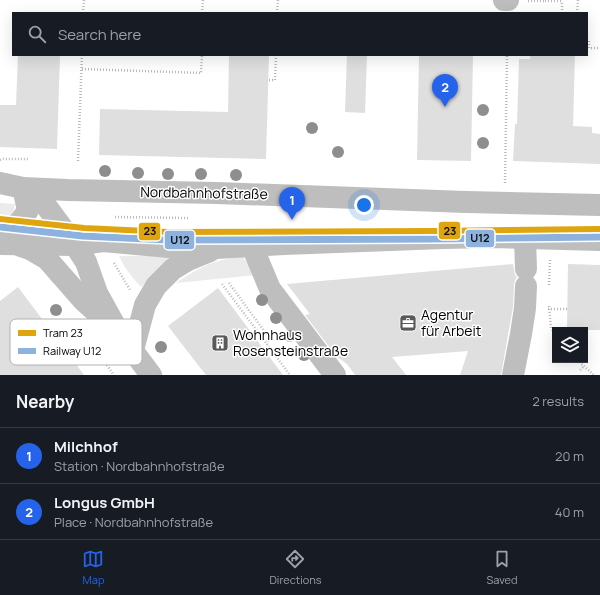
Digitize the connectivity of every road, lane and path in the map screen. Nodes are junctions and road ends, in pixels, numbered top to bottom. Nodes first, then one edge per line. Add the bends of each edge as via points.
1 (84, 0) edge
2 (202, 0) edge
3 (278, 0) edge
4 (504, 0) edge
5 (508, 0) edge
6 (578, 0) edge
7 (545, 1) dead end
8 (562, 1) edge
9 (83, 12) edge
10 (202, 12) edge
11 (277, 12) edge
12 (562, 12) edge
13 (577, 12) edge
14 (588, 40) edge
15 (600, 48) edge
16 (82, 56) edge
17 (202, 56) edge
18 (276, 56) edge
19 (507, 56) edge
20 (82, 69) junction
21 (269, 80) dead end
22 (28, 159) dead end
23 (0, 160) edge
24 (78, 161) dead end
25 (0, 183) edge
26 (505, 187) dead end
27 (23, 188) junction
28 (600, 205) edge
29 (115, 216) dead end
30 (189, 218) dead end
31 (525, 238) junction
32 (550, 238) junction
33 (4, 239) edge
34 (600, 240) edge
35 (75, 245) junction
36 (252, 246) junction
37 (216, 248) junction
38 (222, 284) dead end
39 (229, 284) dead end
40 (549, 288) dead end
41 (549, 302) dead end
42 (104, 319) edge
43 (112, 319) edge
44 (141, 319) edge
45 (552, 328) edge
46 (265, 343) junction
47 (142, 363) edge
48 (580, 363) edge
49 (584, 366) junction
50 (580, 370) dead end
51 (151, 375) edge
52 (290, 375) edge
53 (335, 375) edge
54 (513, 375) edge
55 (594, 375) edge

1 - 9 path
2 - 10 path
3 - 11 path
4 - 5 street
6 - 13 path
7 - 8 path
8 - 12 path
14 - 15 path via 589,48
16 - 20 path
17 - 20 path via 202,73
18 - 21 path via 275,80
19 - 26 path
20 - 24 path
22 - 23 path
25 - 27 street, Nordbahnhofstraße
27 - 28 street, Nordbahnhofstraße
27 - 33 street via 28,210 21,222 9,229
27 - 35 street via 40,199
29 - 30 path
31 - 32 street
31 - 36 street via 436,238
31 - 54 street via 524,308
32 - 34 street
32 - 40 path
33 - 35 street
33 - 42 street via 46,258 83,300
35 - 37 street via 103,241
35 - 43 street via 86,262
36 - 37 street
36 - 53 street via 270,289
37 - 44 street via 173,269 156,286 145,305
38 - 46 path
39 - 46 path via 270,339
41 - 45 path
46 - 52 path
47 - 51 street
48 - 49 path
49 - 50 path
49 - 55 path

